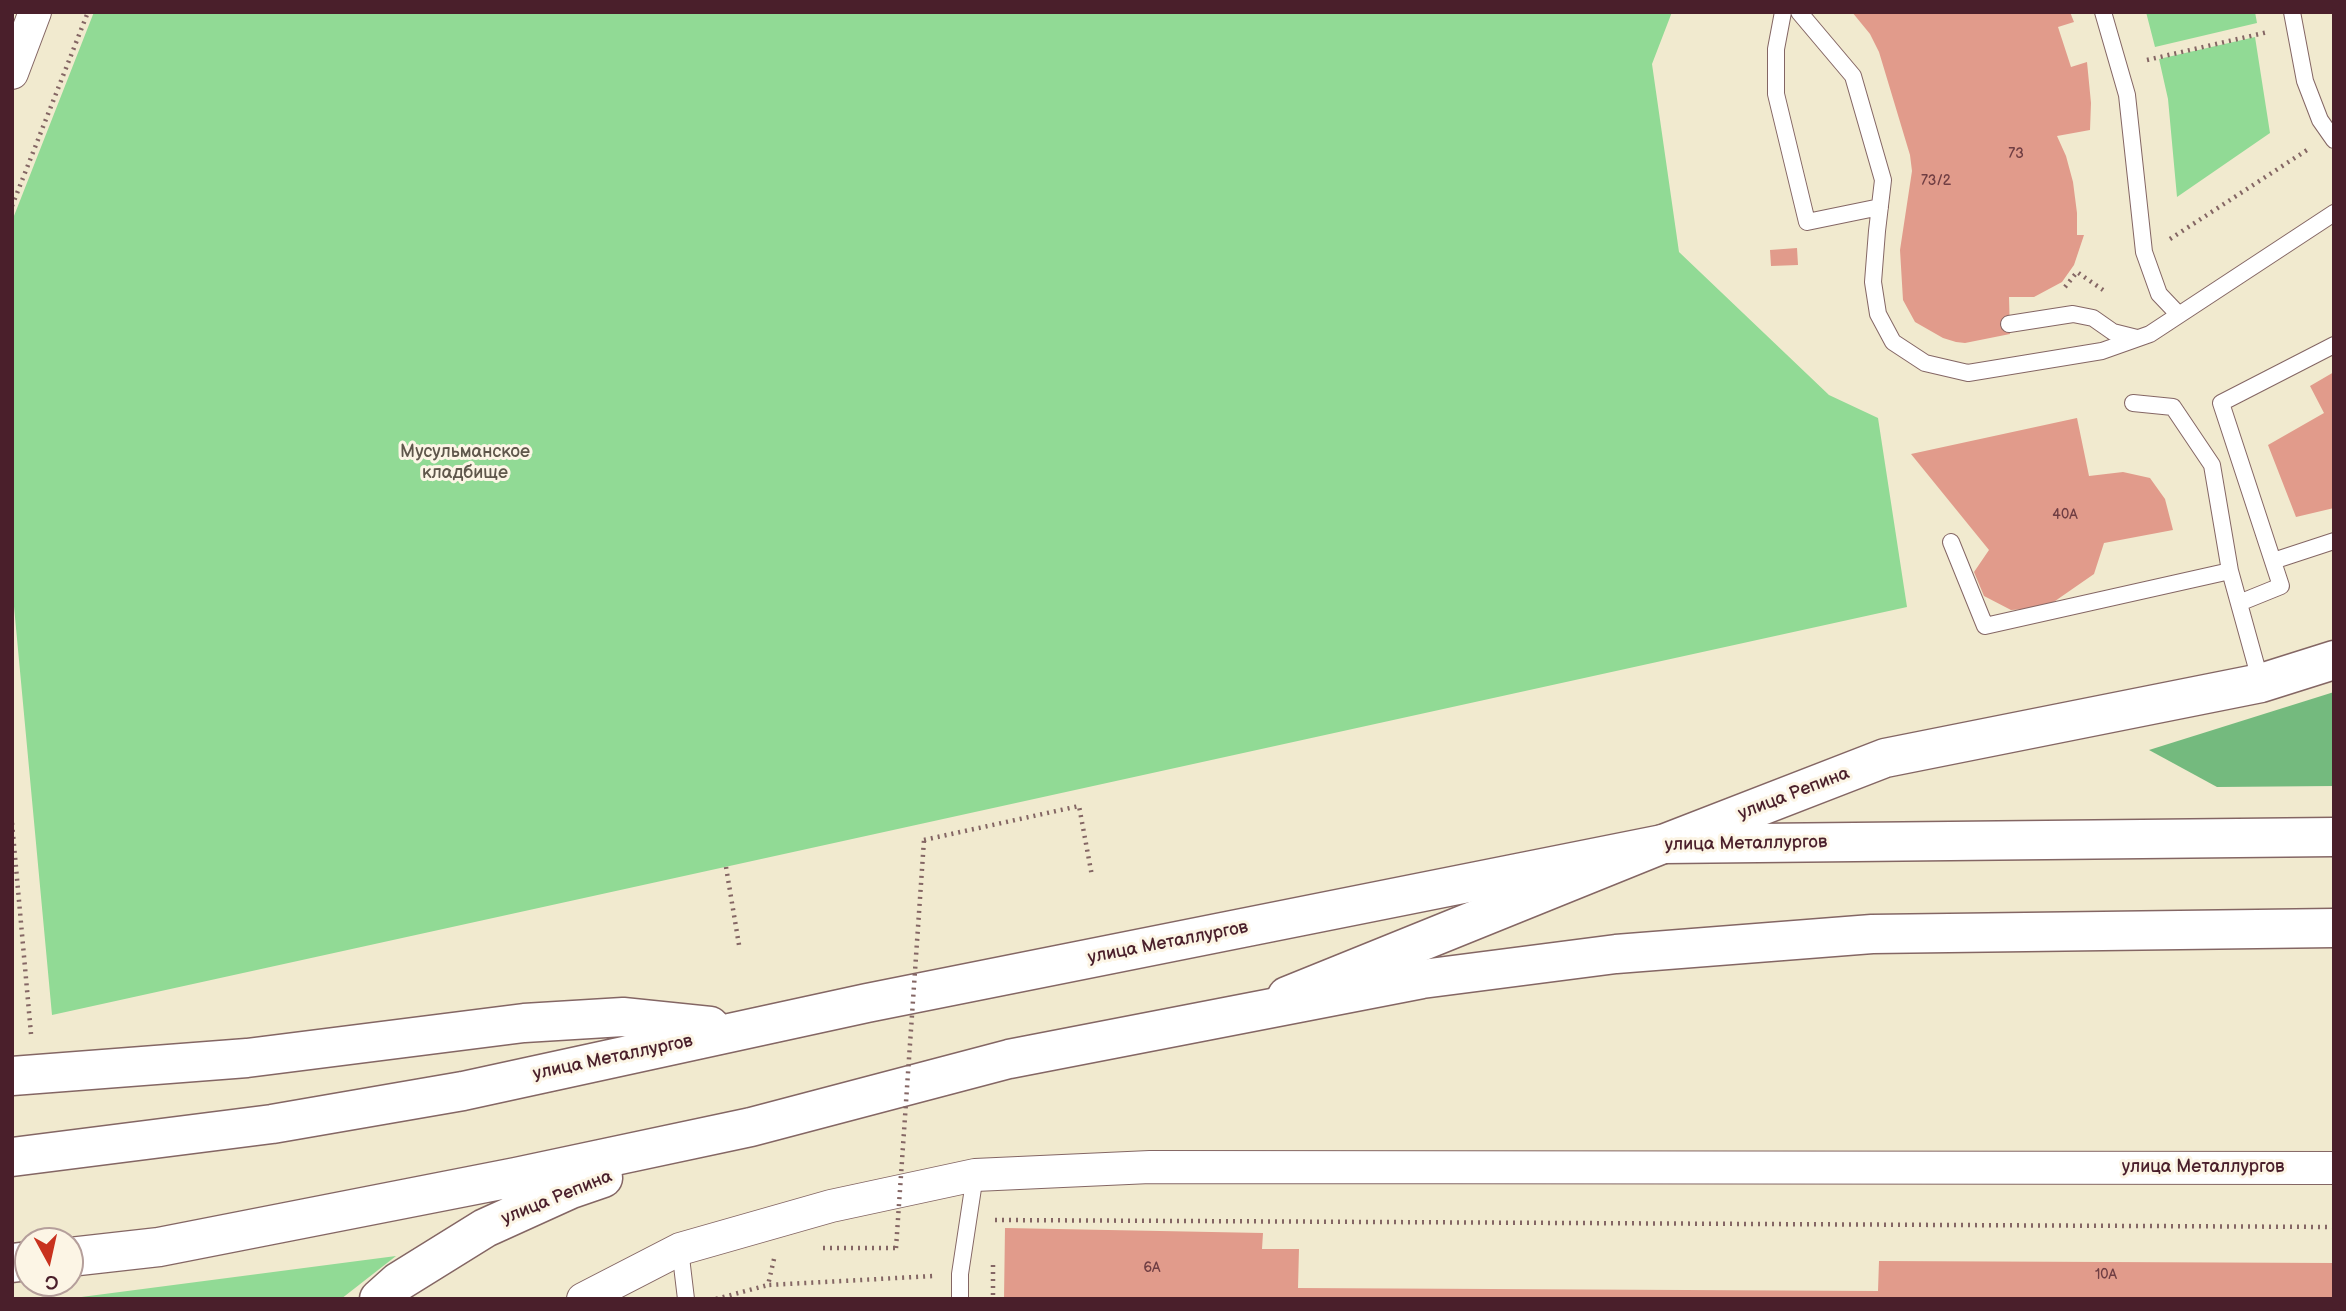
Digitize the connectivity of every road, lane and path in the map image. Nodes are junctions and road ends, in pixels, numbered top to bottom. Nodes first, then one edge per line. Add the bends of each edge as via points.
1 (35, 12) edge
2 (88, 12) edge
3 (1783, 12) edge
4 (1799, 12) edge
5 (2103, 12) edge
6 (2292, 12) edge
7 (2269, 31) dead end
8 (2145, 60) dead end
9 (12, 74) edge
10 (2332, 137) edge
11 (12, 206) edge
12 (1880, 207) junction
13 (2334, 213) edge
14 (2145, 255) junction
15 (2179, 315) junction
16 (2009, 324) dead end
17 (2137, 338) junction
18 (2334, 345) edge
19 (2133, 403) dead end
20 (2334, 541) edge
21 (1951, 542) dead end
22 (2273, 561) junction
23 (2230, 571) junction
24 (2239, 603) junction
25 (2334, 660) edge
26 (2261, 683) junction
27 (12, 822) edge
28 (2334, 837) edge
29 (1663, 844) junction
30 (726, 867) dead end
31 (1092, 876) dead end
32 (2334, 928) edge
33 (739, 945) dead end
34 (1237, 1016) junction
35 (744, 1030) junction
36 (32, 1042) dead end
37 (12, 1076) edge
38 (751, 1127) junction
39 (12, 1157) edge
40 (2334, 1167) edge
41 (975, 1175) junction
42 (992, 1220) dead end
43 (2334, 1227) edge
44 (776, 1248) dead end
45 (816, 1248) dead end
46 (680, 1249) junction
47 (84, 1255) edge
48 (993, 1261) dead end
49 (960, 1274) junction
50 (768, 1285) junction
51 (720, 1298) edge
52 (379, 1299) edge
53 (583, 1299) edge
54 (686, 1299) edge
55 (960, 1299) edge
56 (993, 1299) edge

1 - 9 street
2 - 11 path
3 - 12 lane via 1776,49 1776,94 1807,222
4 - 12 lane via 1853,76 1883,180
5 - 14 lane via 2127,95
6 - 10 lane via 2305,81
7 - 8 path
10 - 14 path
12 - 17 lane via 1873,282 1878,314 1893,342 1925,363 1968,373 2102,351
13 - 15 lane
14 - 15 lane via 2159,294
15 - 17 lane
16 - 17 lane via 2073,314
18 - 22 lane via 2221,403
19 - 23 lane via 2174,407 2212,465
20 - 22 lane
21 - 23 lane via 1985,626
22 - 24 lane via 2281,586
23 - 24 lane
24 - 26 lane
25 - 26 main road, улица Репина
26 - 29 main road, улица Репина via 1885,758
27 - 36 path
28 - 29 main road, улица Металлургов
29 - 34 main road, улица Репина
29 - 35 main road, улица Металлургов
30 - 33 path
31 - 45 path, bridge via 1079,806 924,840 896,1248
32 - 34 main road via 1872,934 1615,954 1422,979
34 - 38 main road via 1009,1059
35 - 37 main road via 622,1017 524,1023 247,1058
35 - 39 main road, улица Металлургов via 463,1091 286,1122
38 - 47 main road via 159,1247
38 - 52 main road, улица Репина via 571,1189 485,1228 398,1282
40 - 41 street, улица Металлургов via 1150,1167
41 - 46 street, улица Металлургов via 831,1206
41 - 49 lane
42 - 43 path
44 - 50 path
46 - 53 street, улица Металлургов
46 - 54 lane
48 - 56 path
49 - 50 path
49 - 55 lane
50 - 51 path

